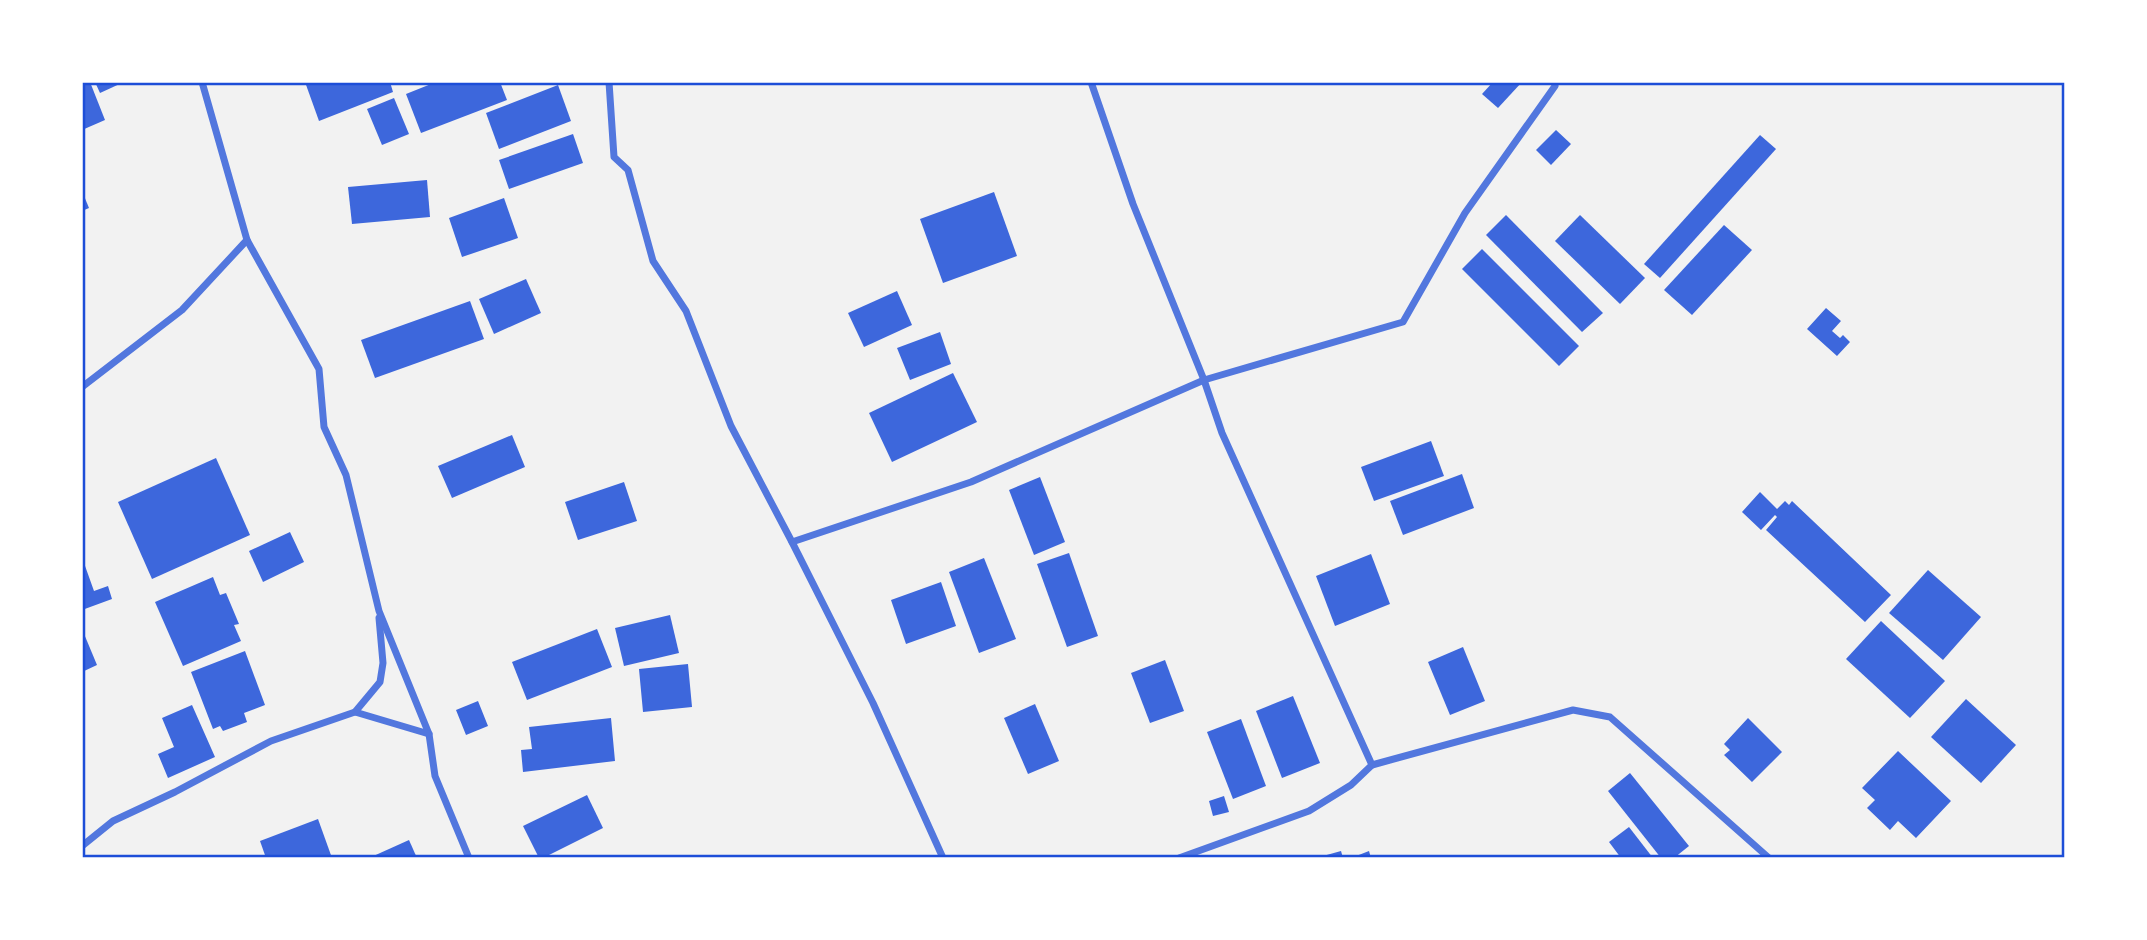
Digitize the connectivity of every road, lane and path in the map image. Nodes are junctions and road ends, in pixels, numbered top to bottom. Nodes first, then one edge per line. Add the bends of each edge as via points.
1 (202, 82) edge
2 (609, 82) edge
3 (1091, 82) edge
4 (1555, 86) dead end
5 (247, 240) junction
6 (1204, 380) junction
7 (82, 387) edge
8 (792, 542) junction
9 (379, 611) junction
10 (355, 712) junction
11 (429, 734) junction
12 (1372, 765) junction
13 (82, 846) edge
14 (469, 858) edge
15 (943, 858) edge
16 (1179, 858) edge
17 (1769, 858) edge

1 - 5 street
2 - 8 street via 614,157 628,170 653,261 686,311 731,426
3 - 6 street via 1133,204
4 - 6 street via 1465,213 1403,321
5 - 7 street via 182,310
5 - 9 street via 319,369 324,427 346,475
6 - 8 street via 971,482
6 - 12 street via 1222,432
8 - 15 street via 873,703
9 - 10 street via 380,682
9 - 11 street
10 - 11 street
10 - 13 street via 271,741 113,821
11 - 14 street via 435,776
12 - 16 street via 1351,785 1309,811
12 - 17 street via 1573,710 1610,717

